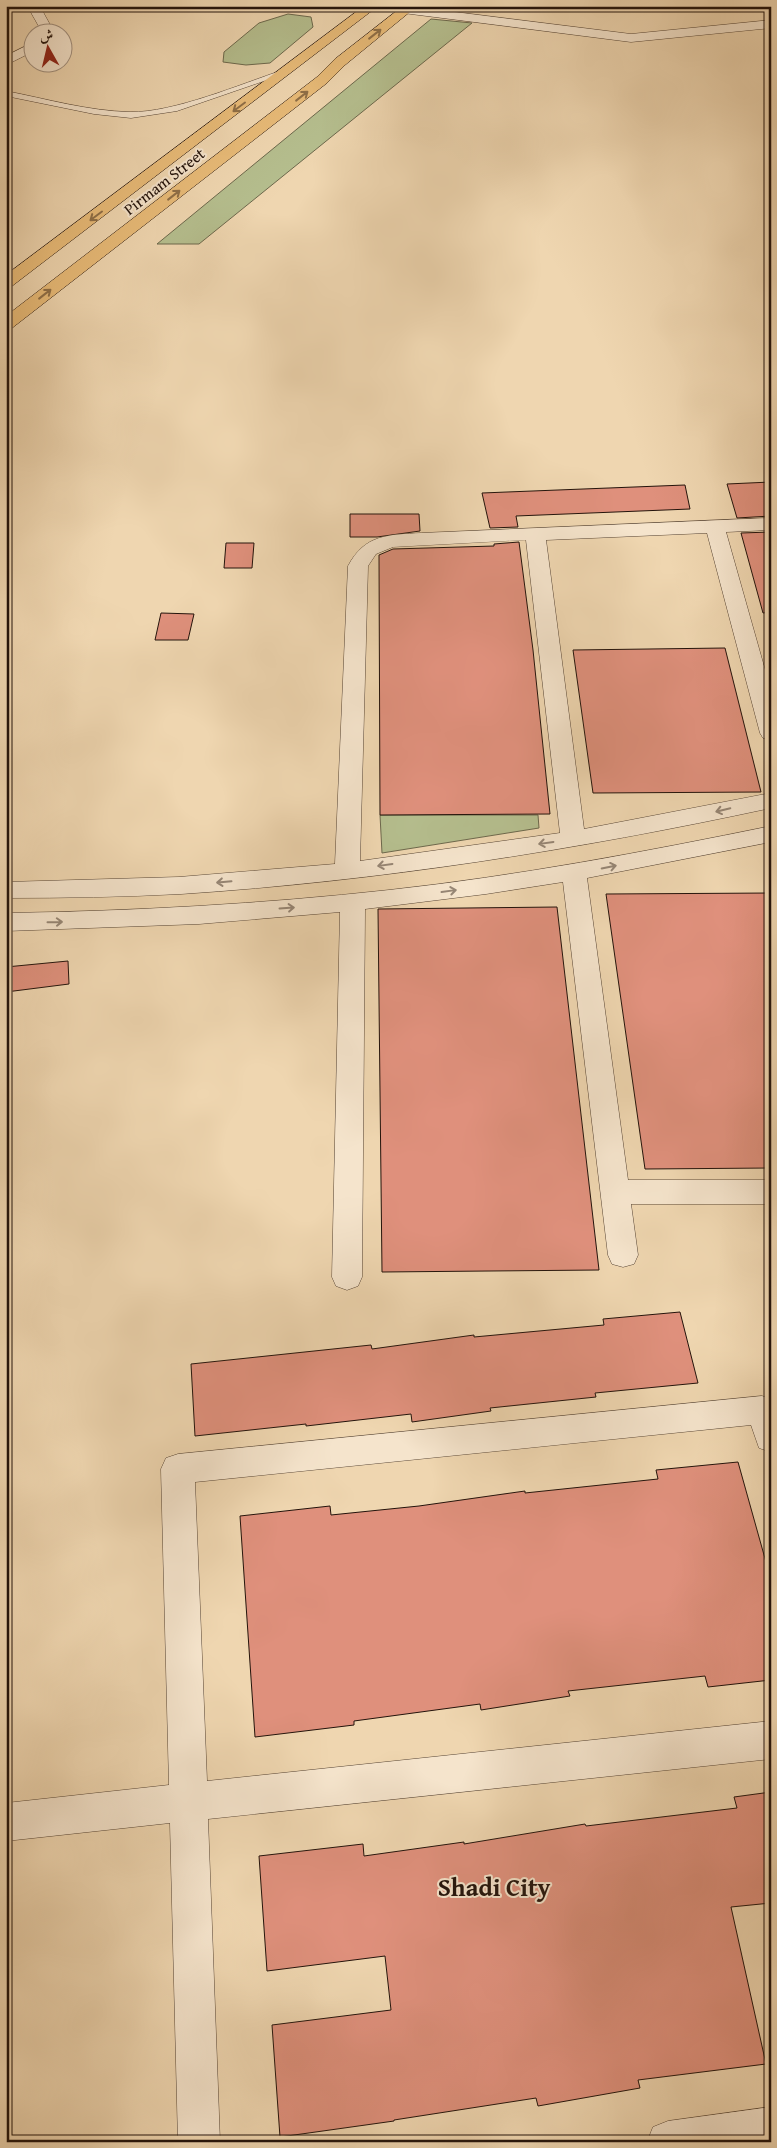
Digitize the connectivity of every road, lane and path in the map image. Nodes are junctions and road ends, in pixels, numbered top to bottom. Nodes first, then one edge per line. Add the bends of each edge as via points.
1 (38, 6) edge
2 (372, 6) edge
3 (489, 6) edge
4 (409, 8) edge
5 (472, 19) junction
6 (43, 22) edge
7 (771, 24) edge
8 (22, 52) edge
9 (6, 61) edge
10 (286, 72) junction
11 (6, 93) edge
12 (6, 284) edge
13 (7, 324) edge
14 (6, 341) edge
15 (771, 524) edge
16 (715, 526) junction
17 (535, 534) junction
18 (771, 733) edge
19 (771, 800) edge
20 (771, 834) edge
21 (573, 839) junction
22 (347, 871) junction
23 (574, 874) junction
24 (6, 890) edge
25 (353, 903) junction
26 (6, 922) edge
27 (614, 1192) junction
28 (771, 1192) edge
29 (623, 1255) dead end
30 (347, 1277) dead end
31 (771, 1438) edge
32 (771, 1740) edge
33 (188, 1803) junction
34 (6, 1822) edge
35 (771, 2128) edge
36 (199, 2142) edge
37 (668, 2142) edge

1 - 6 street via 36,9
2 - 10 highway, Pirmam Street
3 - 5 street
4 - 5 street
13 -> 4 highway, Pirmam Street via 322,80
5 - 7 street via 631,38
8 - 9 street
10 - 11 lane via 174,109 132,115 94,111
10 -> 12 highway, Pirmam Street
13 - 14 highway via 9,334
15 - 16 street
16 - 17 street
16 - 18 street
17 - 21 street
17 - 22 street via 393,542 372,546 362,555 358,566
19 -> 21 street
23 -> 20 street
21 -> 22 street
22 -> 24 street via 203,884
25 -> 23 street
23 - 27 street
26 -> 25 street via 137,919
25 - 30 street
27 - 28 street
27 - 29 street
31 - 33 street via 762,1410 178,1469
32 - 33 street
33 - 34 street
33 - 36 street
35 - 37 street

